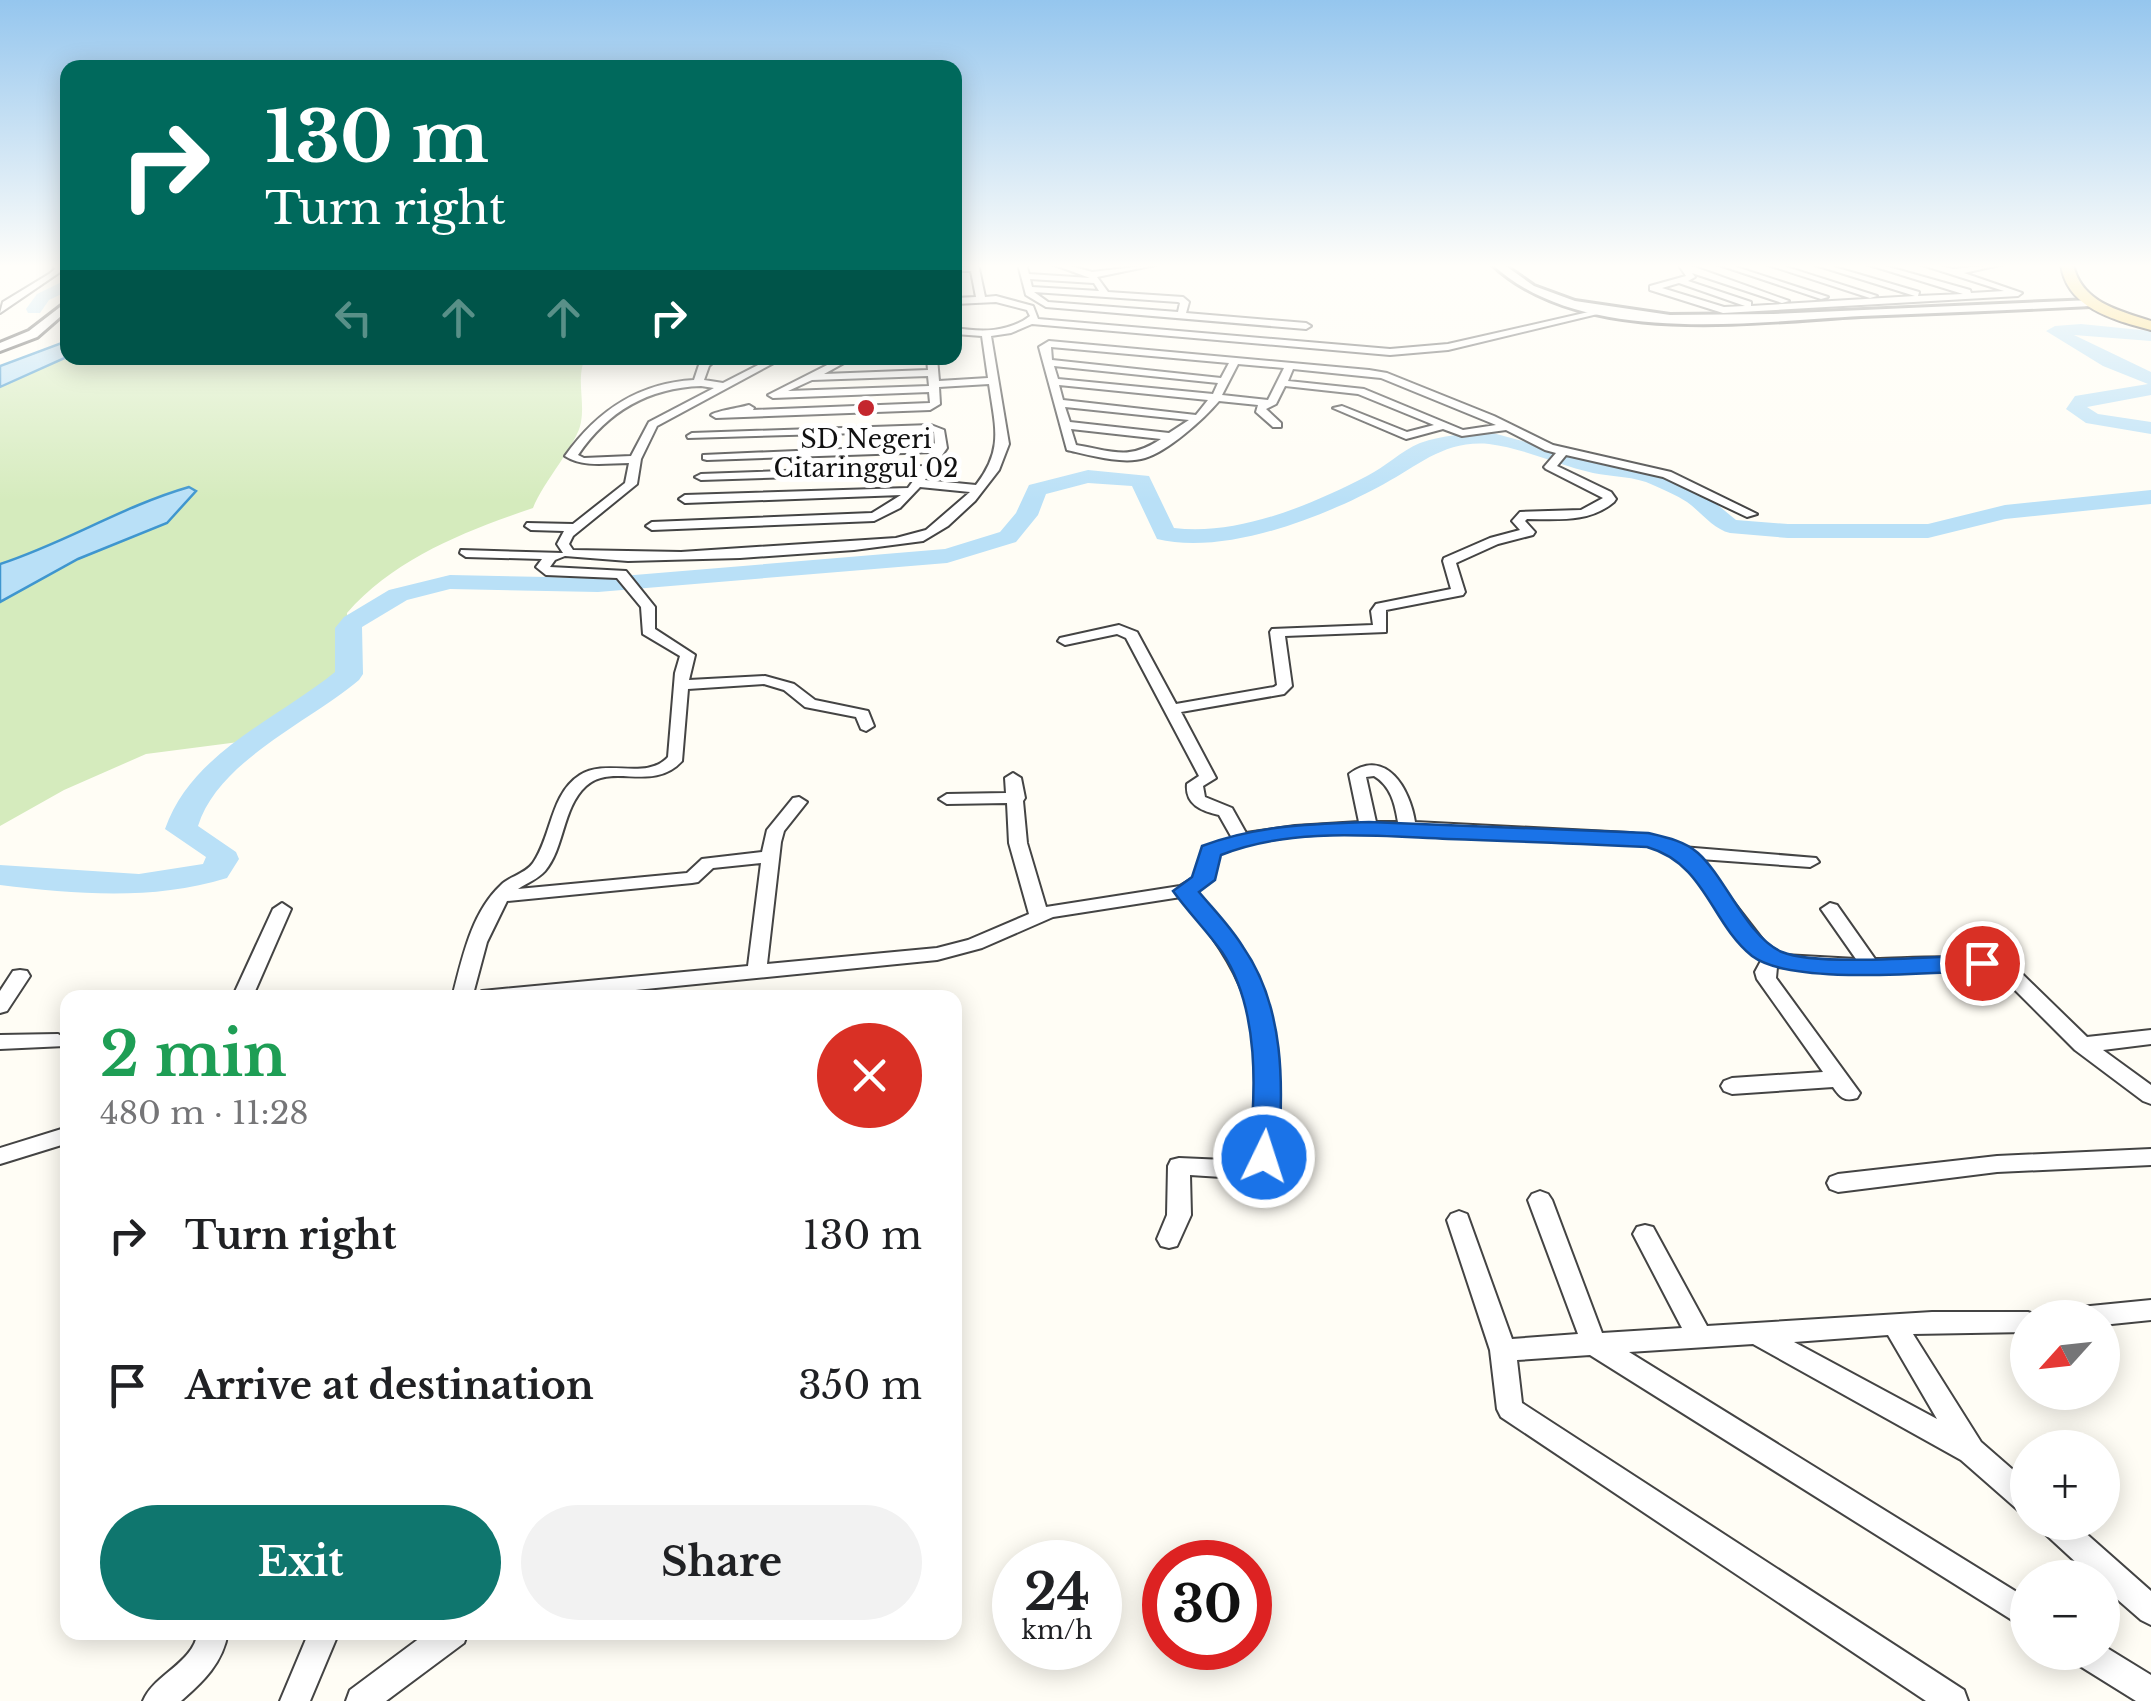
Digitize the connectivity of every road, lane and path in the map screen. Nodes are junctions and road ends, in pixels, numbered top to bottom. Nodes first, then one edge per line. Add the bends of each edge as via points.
1 (23, 343) edge
2 (988, 343) edge
3 (1162, 343) edge
4 (1305, 343) edge
5 (1341, 343) edge
6 (1428, 343) edge
7 (1463, 343) edge
8 (1155, 353) junction
9 (0, 356) edge
10 (1235, 361) junction
11 (1050, 363) junction
12 (705, 365) edge
13 (764, 365) edge
14 (833, 365) edge
15 (933, 365) edge
16 (1290, 366) junction
17 (877, 375) junction
18 (807, 377) junction
19 (699, 380) junction
20 (994, 381) junction
21 (1225, 381) junction
22 (934, 382) junction
23 (1056, 382) junction
24 (1281, 383) junction
25 (724, 386) junction
26 (877, 391) junction
27 (773, 395) junction
28 (1216, 398) junction
29 (1264, 403) junction
30 (1060, 404) junction
31 (1338, 408) dead end
32 (738, 414) junction
33 (716, 415) dead end
34 (1199, 418) junction
35 (1064, 425) junction
36 (1277, 425) dead end
37 (1444, 426) junction
38 (1507, 427) junction
39 (692, 436) dead end
40 (712, 436) junction
41 (1172, 437) junction
42 (941, 448) junction
43 (707, 457) junction
44 (1558, 457) junction
45 (635, 459) junction
46 (815, 473) junction
47 (701, 478) junction
48 (919, 480) junction
49 (980, 486) junction
50 (813, 494) junction
51 (685, 499) junction
52 (1752, 514) dead end
53 (531, 526) dead end
54 (575, 528) junction
55 (466, 553) dead end
56 (550, 556) junction
57 (574, 556) junction
58 (1065, 640) dead end
59 (681, 685) junction
60 (1171, 709) junction
61 (866, 726) dead end
62 (1012, 778) dead end
63 (1017, 798) junction
64 (947, 799) dead end
65 (800, 802) dead end
66 (1369, 829) junction
67 (1407, 830) junction
68 (1241, 839) junction
69 (1683, 852) junction
70 (770, 857) junction
71 (1810, 862) dead end
72 (1185, 891) junction
73 (501, 896) junction
74 (282, 908) dead end
75 (1830, 909) dead end
76 (1038, 916) junction
77 (1772, 958) junction
78 (1870, 966) junction
79 (757, 971) junction
80 (20, 976) dead end
81 (246, 990) edge
82 (464, 990) edge
83 (563, 990) edge
84 (0, 1006) edge
85 (2151, 1037) edge
86 (0, 1042) edge
87 (58, 1042) dead end
88 (2082, 1045) junction
89 (1732, 1086) dead end
90 (2151, 1096) edge
91 (60, 1137) edge
92 (0, 1156) edge
93 (2151, 1157) edge
94 (1838, 1183) dead end
95 (1540, 1200) dead end
96 (1459, 1220) dead end
97 (1645, 1234) dead end
98 (1169, 1239) dead end
99 (2151, 1310) edge
100 (2120, 1313) edge
101 (2010, 1322) edge
102 (1894, 1324) junction
103 (1758, 1335) junction
104 (1700, 1337) junction
105 (1594, 1344) junction
106 (1503, 1350) junction
107 (1971, 1451) junction
108 (2010, 1485) edge
109 (2072, 1540) edge
110 (2010, 1605) edge
111 (2151, 1610) edge
112 (213, 1640) edge
113 (321, 1640) edge
114 (442, 1640) edge
115 (2115, 1670) edge
116 (2151, 1693) edge
117 (158, 1701) edge
118 (294, 1701) edge
119 (361, 1701) edge
120 (1954, 1701) edge

1 - 9 street
2 - 20 street
3 - 8 street
4 - 7 street via 1404,351
5 - 6 street
8 - 10 street
8 - 11 street via 1047,344
10 - 16 street
10 - 21 street
11 - 21 street
11 - 23 street
12 - 19 street
13 - 25 street
14 - 18 street
15 - 22 street
16 - 24 street
16 - 38 street via 1382,375
17 - 18 street
17 - 22 street
17 - 26 street
18 - 27 street
19 - 25 street
19 - 45 street via 661,386 610,410 570,456
20 - 22 street
20 - 49 street via 1003,451
21 - 28 street
22 - 26 street
22 - 32 street via 935,404 924,408
23 - 28 street
23 - 30 street
24 - 29 street via 1272,402
24 - 37 street via 1354,389
25 - 45 street via 653,424
26 - 27 street
27 - 32 street
28 - 29 street
28 - 34 street
29 - 36 street via 1260,410
30 - 34 street
30 - 35 street
31 - 37 street via 1406,436
32 - 33 street
34 - 41 street
35 - 41 street
35 - 41 street via 1073,449 1097,453 1142,456
37 - 38 street via 1467,434
38 - 44 street
39 - 40 street
40 - 42 street via 931,428 939,430
40 - 43 street
42 - 43 street
42 - 48 street
43 - 47 street
44 - 52 street via 1667,474
44 - 60 street via 1552,469 1610,499 1582,514 1524,515 1518,521 1528,532 1524,536 1450,561 1458,592 1381,607 1381,629 1277,632 1285,686 1280,691
45 - 54 street via 627,490
46 - 47 street
46 - 48 street
46 - 50 street
47 - 51 street
48 - 49 street
48 - 50 street
48 - 51 street via 891,510 874,517 647,528
49 - 57 street via 940,528 909,541
50 - 51 street
53 - 54 street
54 - 57 street via 564,544
55 - 56 street
56 - 57 street
56 - 59 street via 546,571 622,574 648,607 648,631 688,655
58 - 60 street via 1128,632
59 - 61 street via 776,682 810,704 864,714
59 - 73 street via 672,764 588,776 567,804 536,872
60 - 68 street via 1208,778 1196,784 1196,796 1226,812
62 - 63 street
63 - 64 street
63 - 76 street via 1018,843
65 - 70 street via 776,830
66 - 67 street
66 - 67 street via 1357,774 1375,769 1406,804
66 - 68 street
67 - 69 street via 1630,838
68 - 72 street via 1210,851 1203,880
69 - 71 street
69 - 77 street
70 - 73 street via 708,863 696,878
70 - 79 street
72 - 76 street
72 - 98 street via 1245,972 1264,1038 1269,1097 1264,1157 1254,1170 1179,1166 1179,1215
73 - 82 street via 474,950
74 - 81 street
75 - 78 street
76 - 79 street via 937,954
77 - 78 street
77 - 89 street via 1767,979 1844,1086
78 - 88 street via 1998,966
79 - 83 street
80 - 84 street
85 - 88 street
86 - 87 street
88 - 90 street
91 - 92 street
93 - 94 street via 1997,1164
95 - 105 street
96 - 106 street
97 - 104 street
99 - 100 street
101 - 102 street
102 - 103 street
102 - 107 street
103 - 104 street
103 - 107 street
104 - 105 street
105 - 106 street
105 - 110 street
106 - 120 street via 1510,1409
107 - 108 street
109 - 111 street
112 - 117 street
113 - 118 street
114 - 119 street
115 - 116 street

